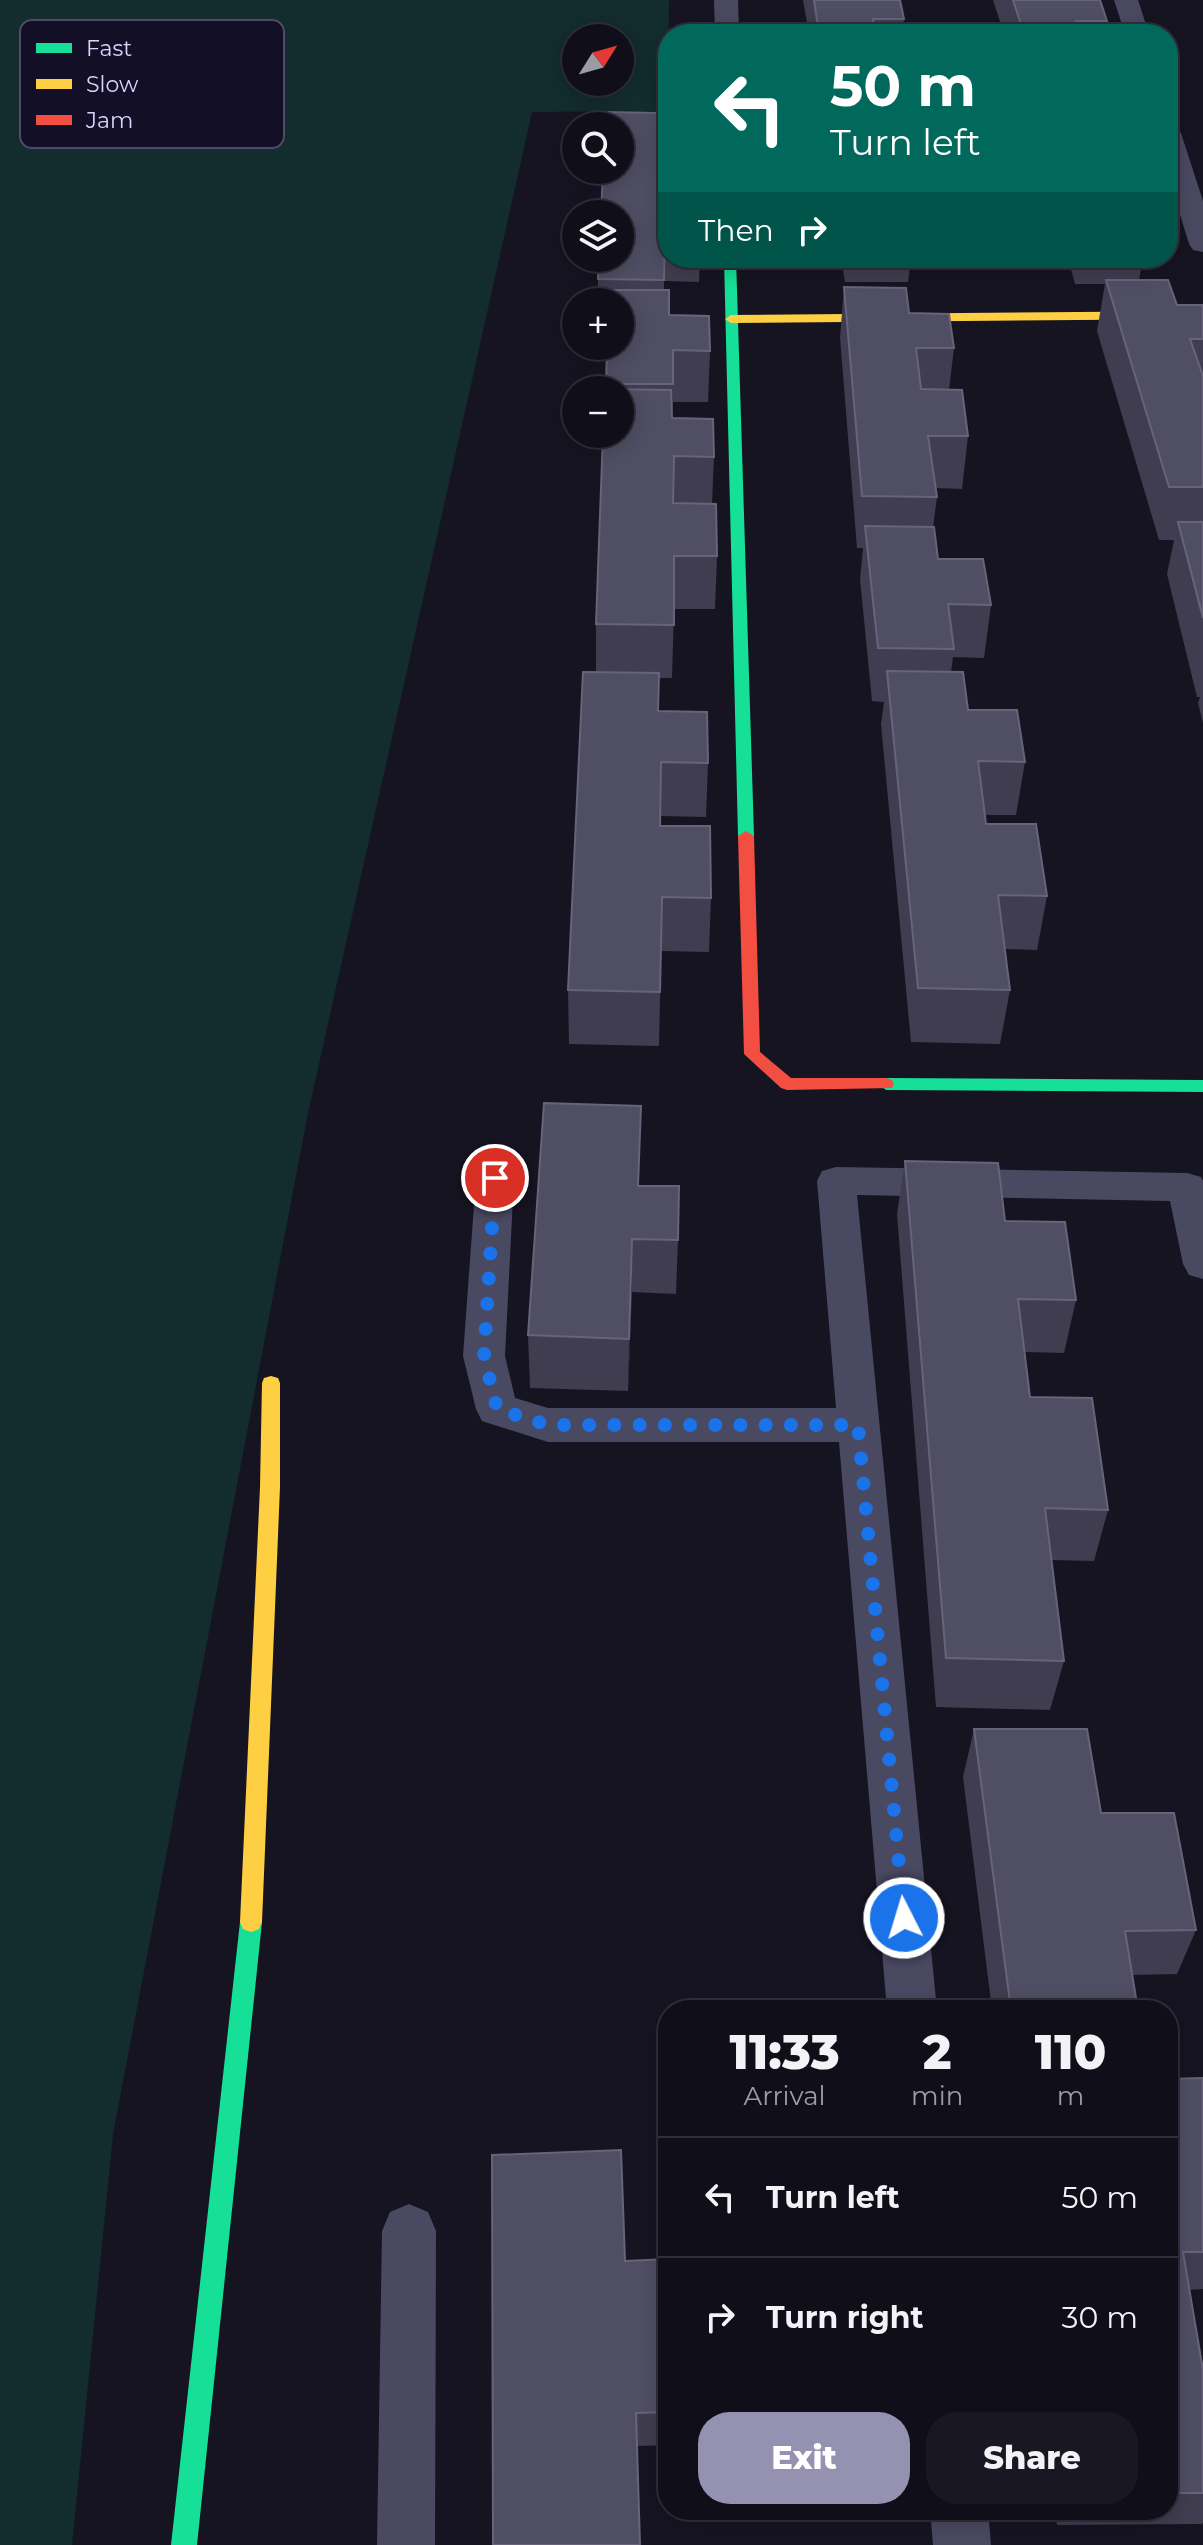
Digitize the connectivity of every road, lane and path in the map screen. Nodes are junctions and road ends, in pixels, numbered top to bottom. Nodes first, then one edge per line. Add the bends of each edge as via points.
1 (726, 0) edge
2 (1126, 0) edge
3 (727, 24) edge
4 (1134, 24) edge
5 (1178, 165) edge
6 (1203, 244) edge
7 (730, 268) edge
8 (1203, 315) edge
9 (731, 319) junction
10 (1203, 1086) edge
11 (495, 1178) dead end
12 (1195, 1186) edge
13 (1203, 1264) edge
14 (271, 1383) dead end
15 (858, 1425) junction
16 (911, 2000) edge
17 (409, 2231) dead end
18 (960, 2520) edge
19 (184, 2545) edge
20 (406, 2545) edge
21 (962, 2545) edge

1 - 3 street
2 - 4 street
5 - 6 street
7 - 9 street
8 - 9 street
9 - 10 street via 752,1054 787,1084
11 - 15 lane via 484,1356 497,1409 548,1425
12 - 13 lane
12 - 15 lane via 836,1181
14 - 19 street via 251,1924
15 - 16 lane
17 - 20 lane
18 - 21 lane

